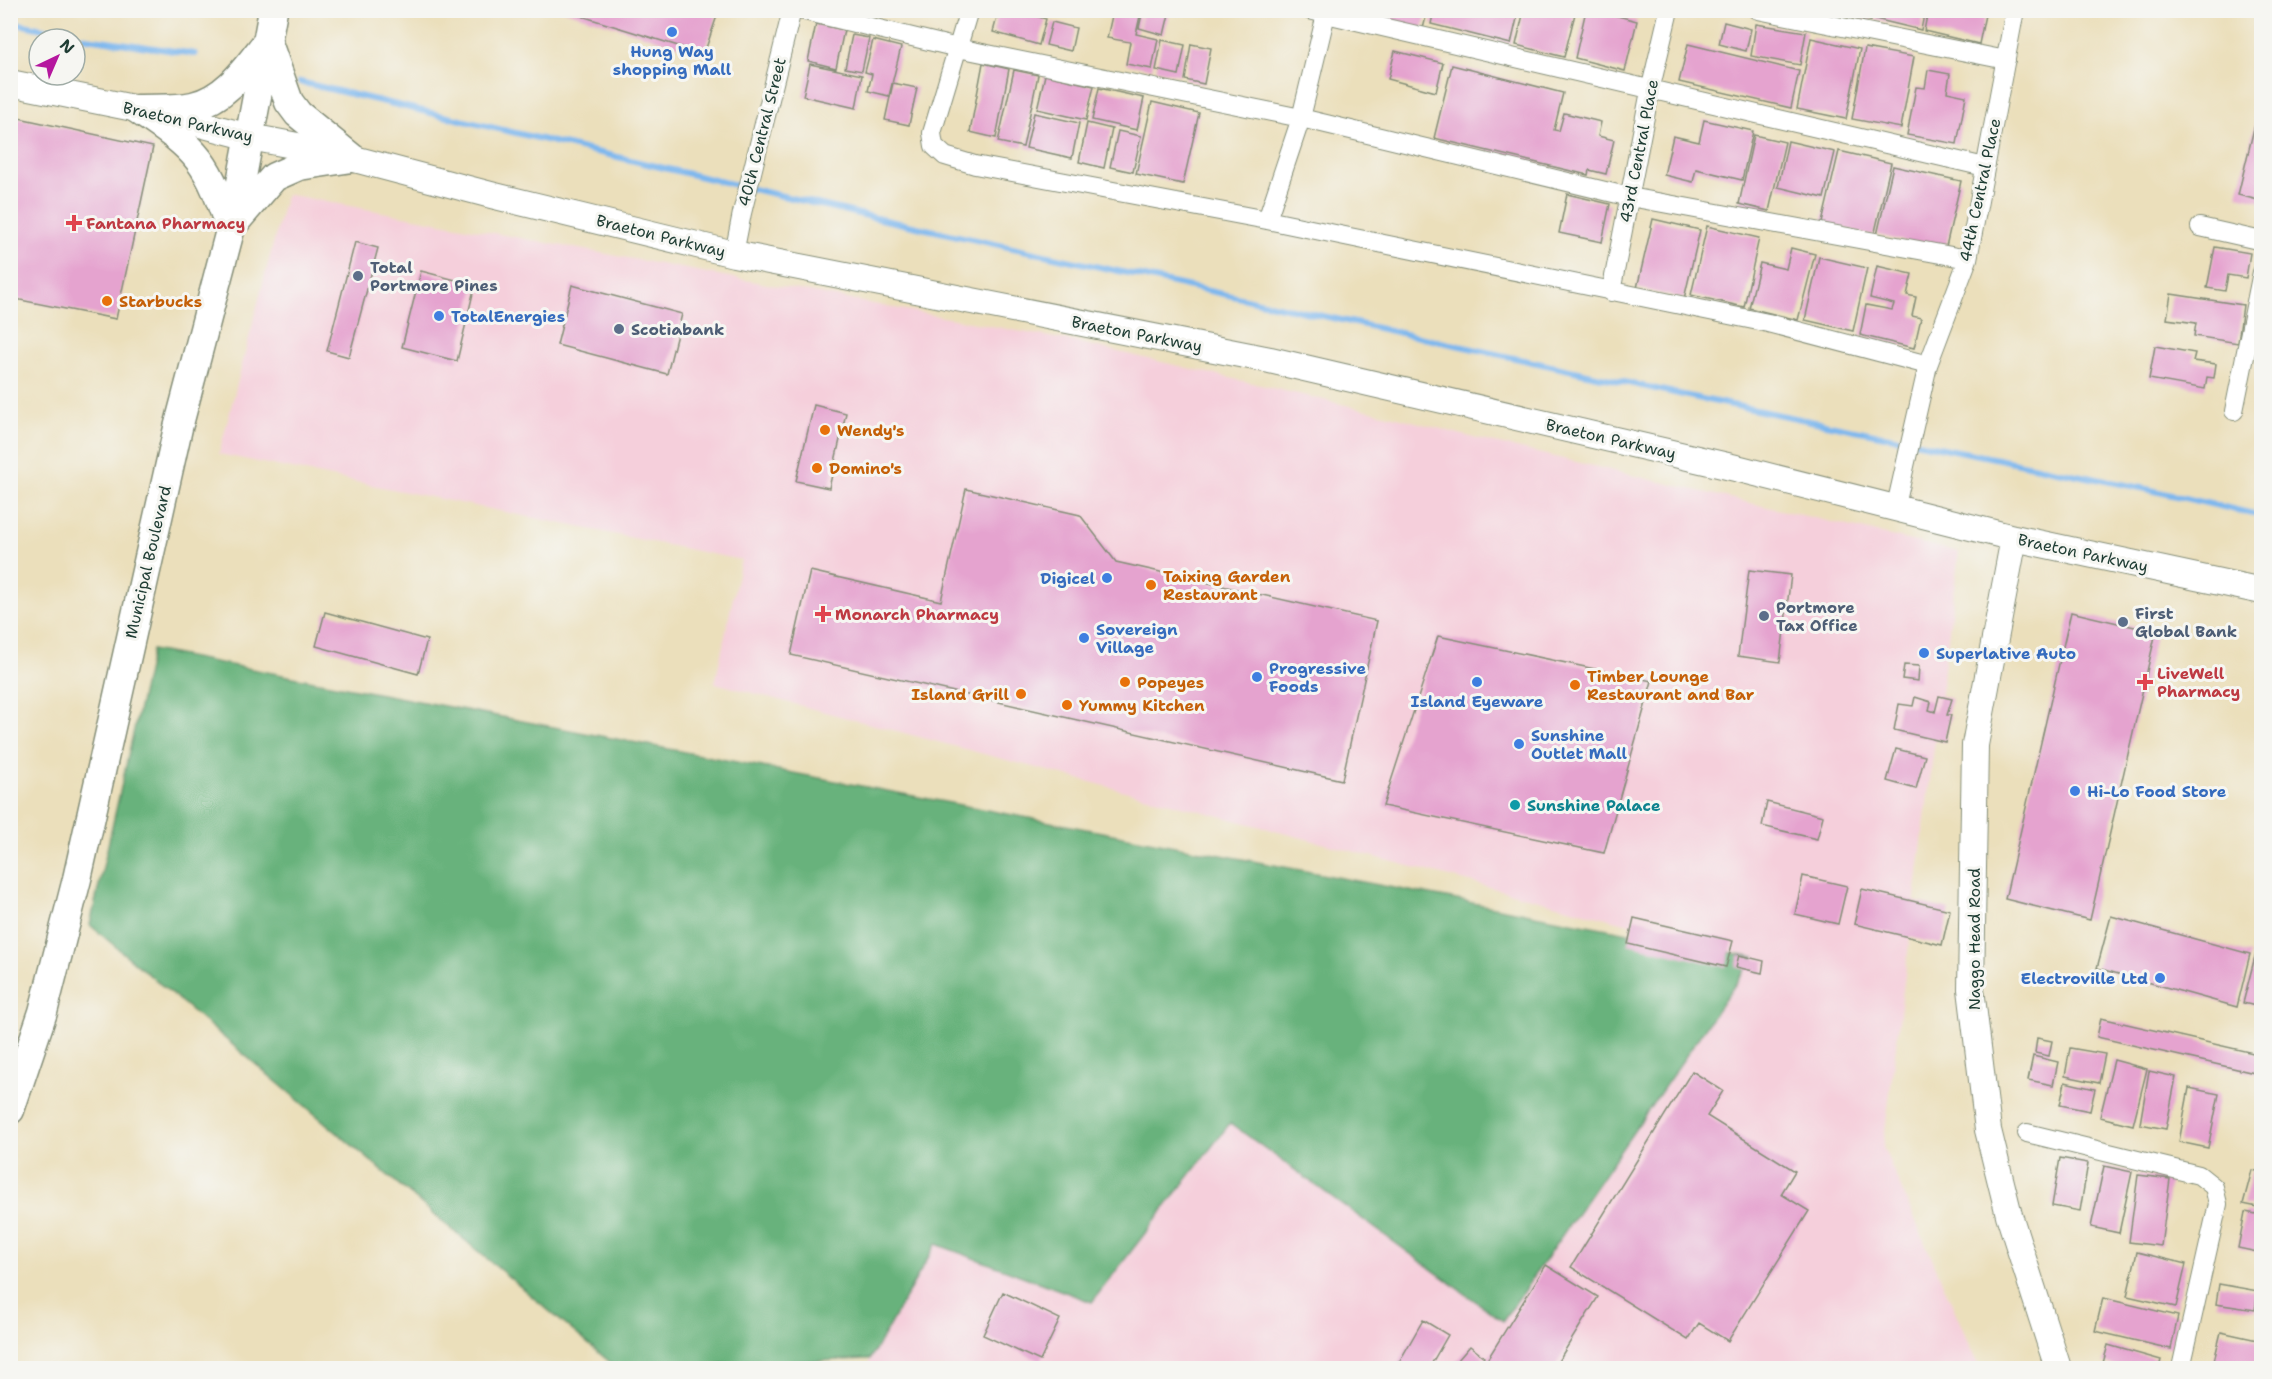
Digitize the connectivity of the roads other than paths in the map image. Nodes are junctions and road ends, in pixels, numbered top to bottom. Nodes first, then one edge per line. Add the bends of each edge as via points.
1 (273, 10) edge
2 (792, 10) edge
3 (800, 10) edge
4 (969, 10) edge
5 (1669, 10) edge
6 (1758, 10) edge
7 (2015, 10) edge
8 (1321, 12) edge
9 (268, 41) junction
10 (958, 48) junction
11 (2006, 60) junction
12 (10, 83) edge
13 (1650, 91) junction
14 (137, 109) junction
15 (1301, 118) junction
16 (250, 137) junction
17 (352, 158) junction
18 (1985, 167) junction
19 (1630, 197) junction
20 (1267, 220) junction
21 (2200, 227) dead end
22 (230, 228) junction
23 (2262, 241) edge
24 (734, 254) junction
25 (1968, 259) junction
26 (2262, 272) edge
27 (1611, 292) junction
28 (1925, 374) junction
29 (2234, 411) dead end
30 (1895, 510) junction
31 (2014, 538) junction
32 (2262, 591) edge
33 (10, 1110) edge
34 (2027, 1133) dead end
35 (2058, 1368) edge
36 (2181, 1368) edge

1 - 9 main road, Municipal Boulevard
2 - 24 street, 40th Central Street
3 - 10 street
4 - 10 street
5 - 13 street, 43rd Central Place
6 - 11 street
7 - 11 street, 44th Central Place
8 - 13 street
8 - 15 street
9 - 14 main road via 219,96 193,106
9 - 16 main road, Municipal Boulevard
9 - 17 main road via 289,102
10 - 15 street
10 - 20 street via 933,133 934,146 945,156
11 - 18 street, 44th Central Place
12 - 14 main road, Braeton Parkway
13 - 18 street
13 - 19 street, 43rd Central Place
14 - 16 main road, Braeton Parkway
14 - 22 main road via 199,160 216,189
15 - 19 street
15 - 20 street
16 - 17 main road, Braeton Parkway
16 - 22 main road, Municipal Boulevard
17 - 22 main road via 299,166 274,177
17 - 24 main road, Braeton Parkway
18 - 25 street, 44th Central Place
19 - 25 street
19 - 27 street, 43rd Central Place
20 - 27 street
21 - 23 street
22 - 33 main road, Municipal Boulevard via 178,428 43,1012
24 - 30 main road, Braeton Parkway via 1270,360 1740,469
25 - 28 street, 44th Central Place
26 - 29 street
27 - 28 street via 1768,323
28 - 30 street, 44th Central Place
30 - 31 main road, Braeton Parkway
31 - 32 main road, Braeton Parkway
31 - 35 main road, Naggo Head Road via 1976,745 1971,989 1988,1130 2009,1215
34 - 36 street via 2199,1175 2214,1188 2218,1204

